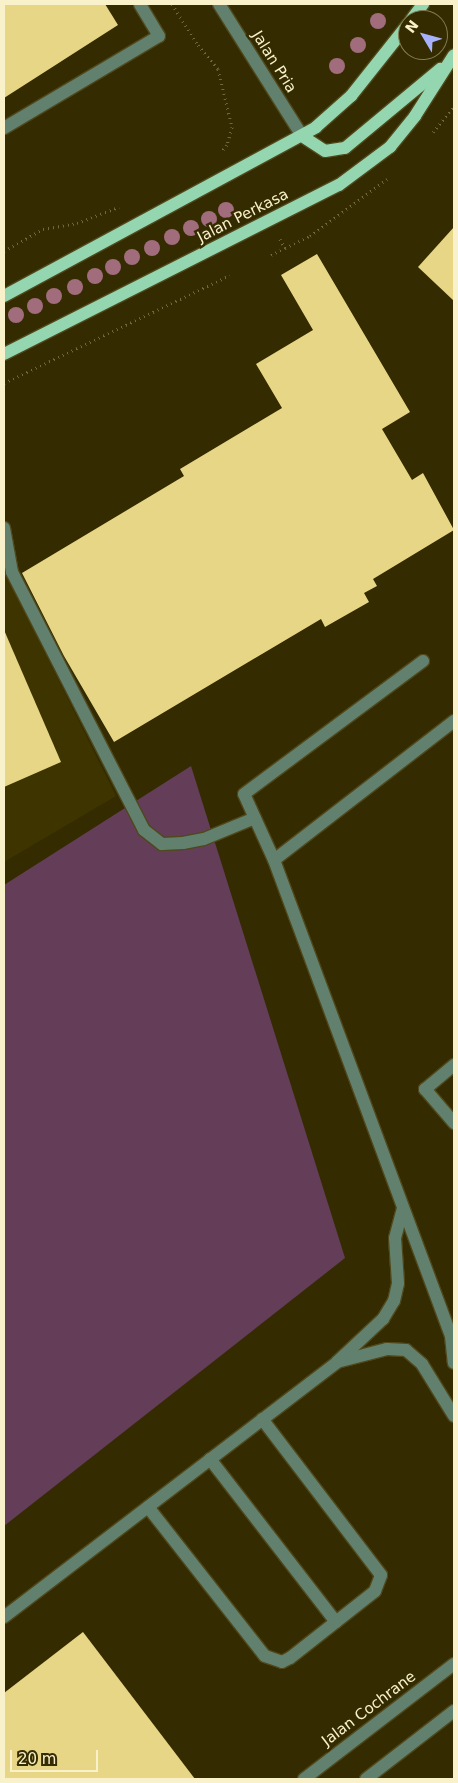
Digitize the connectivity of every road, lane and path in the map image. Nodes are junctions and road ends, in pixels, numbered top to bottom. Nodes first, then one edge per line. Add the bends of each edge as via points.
1 (140, 4) edge
2 (172, 4) edge
3 (219, 4) edge
4 (398, 36) edge
5 (453, 57) edge
6 (4, 128) edge
7 (302, 136) junction
8 (214, 159) dead end
9 (124, 204) dead end
10 (285, 248) dead end
11 (4, 251) edge
12 (271, 255) dead end
13 (230, 275) dead end
14 (4, 296) edge
15 (4, 354) edge
16 (4, 383) edge
17 (4, 528) edge
18 (423, 661) dead end
19 (454, 721) edge
20 (255, 818) junction
21 (274, 860) junction
22 (454, 1065) edge
23 (454, 1123) edge
24 (403, 1209) junction
25 (453, 1337) edge
26 (337, 1362) junction
27 (454, 1363) edge
28 (454, 1416) edge
29 (262, 1419) junction
30 (210, 1459) junction
31 (148, 1507) junction
32 (4, 1617) edge
33 (336, 1622) junction
34 (454, 1664) edge
35 (454, 1710) edge
36 (454, 1717) edge
37 (442, 1720) junction
38 (304, 1779) edge
39 (366, 1779) edge

1 - 6 street via 159,36
2 - 8 path via 198,45 214,60 220,77 232,127 227,145
3 - 7 street, Jalan Pria
4 - 7 main road via 340,108
5 - 7 main road via 345,148 325,151
5 - 15 main road, Jalan Perkasa via 415,116 390,146 339,185
7 - 14 main road
9 - 11 path via 77,223 44,229
10 - 12 path
13 - 16 path
17 - 20 street via 12,572 144,830 162,844 183,843 204,839
18 - 20 street via 244,794
19 - 21 street
20 - 21 street
21 - 24 street
22 - 23 street via 425,1089
24 - 25 street
24 - 26 street via 395,1238 398,1283 394,1302 383,1319
25 - 27 street
26 - 28 street via 387,1349 406,1350 422,1364
26 - 29 street
29 - 30 street
29 - 33 street via 378,1566 381,1575 375,1591
30 - 31 street
30 - 33 street
31 - 32 street
31 - 33 street via 272,1661 290,1658
34 - 38 street, Jalan Cochrane
35 - 37 street
36 - 37 street
37 - 39 street

